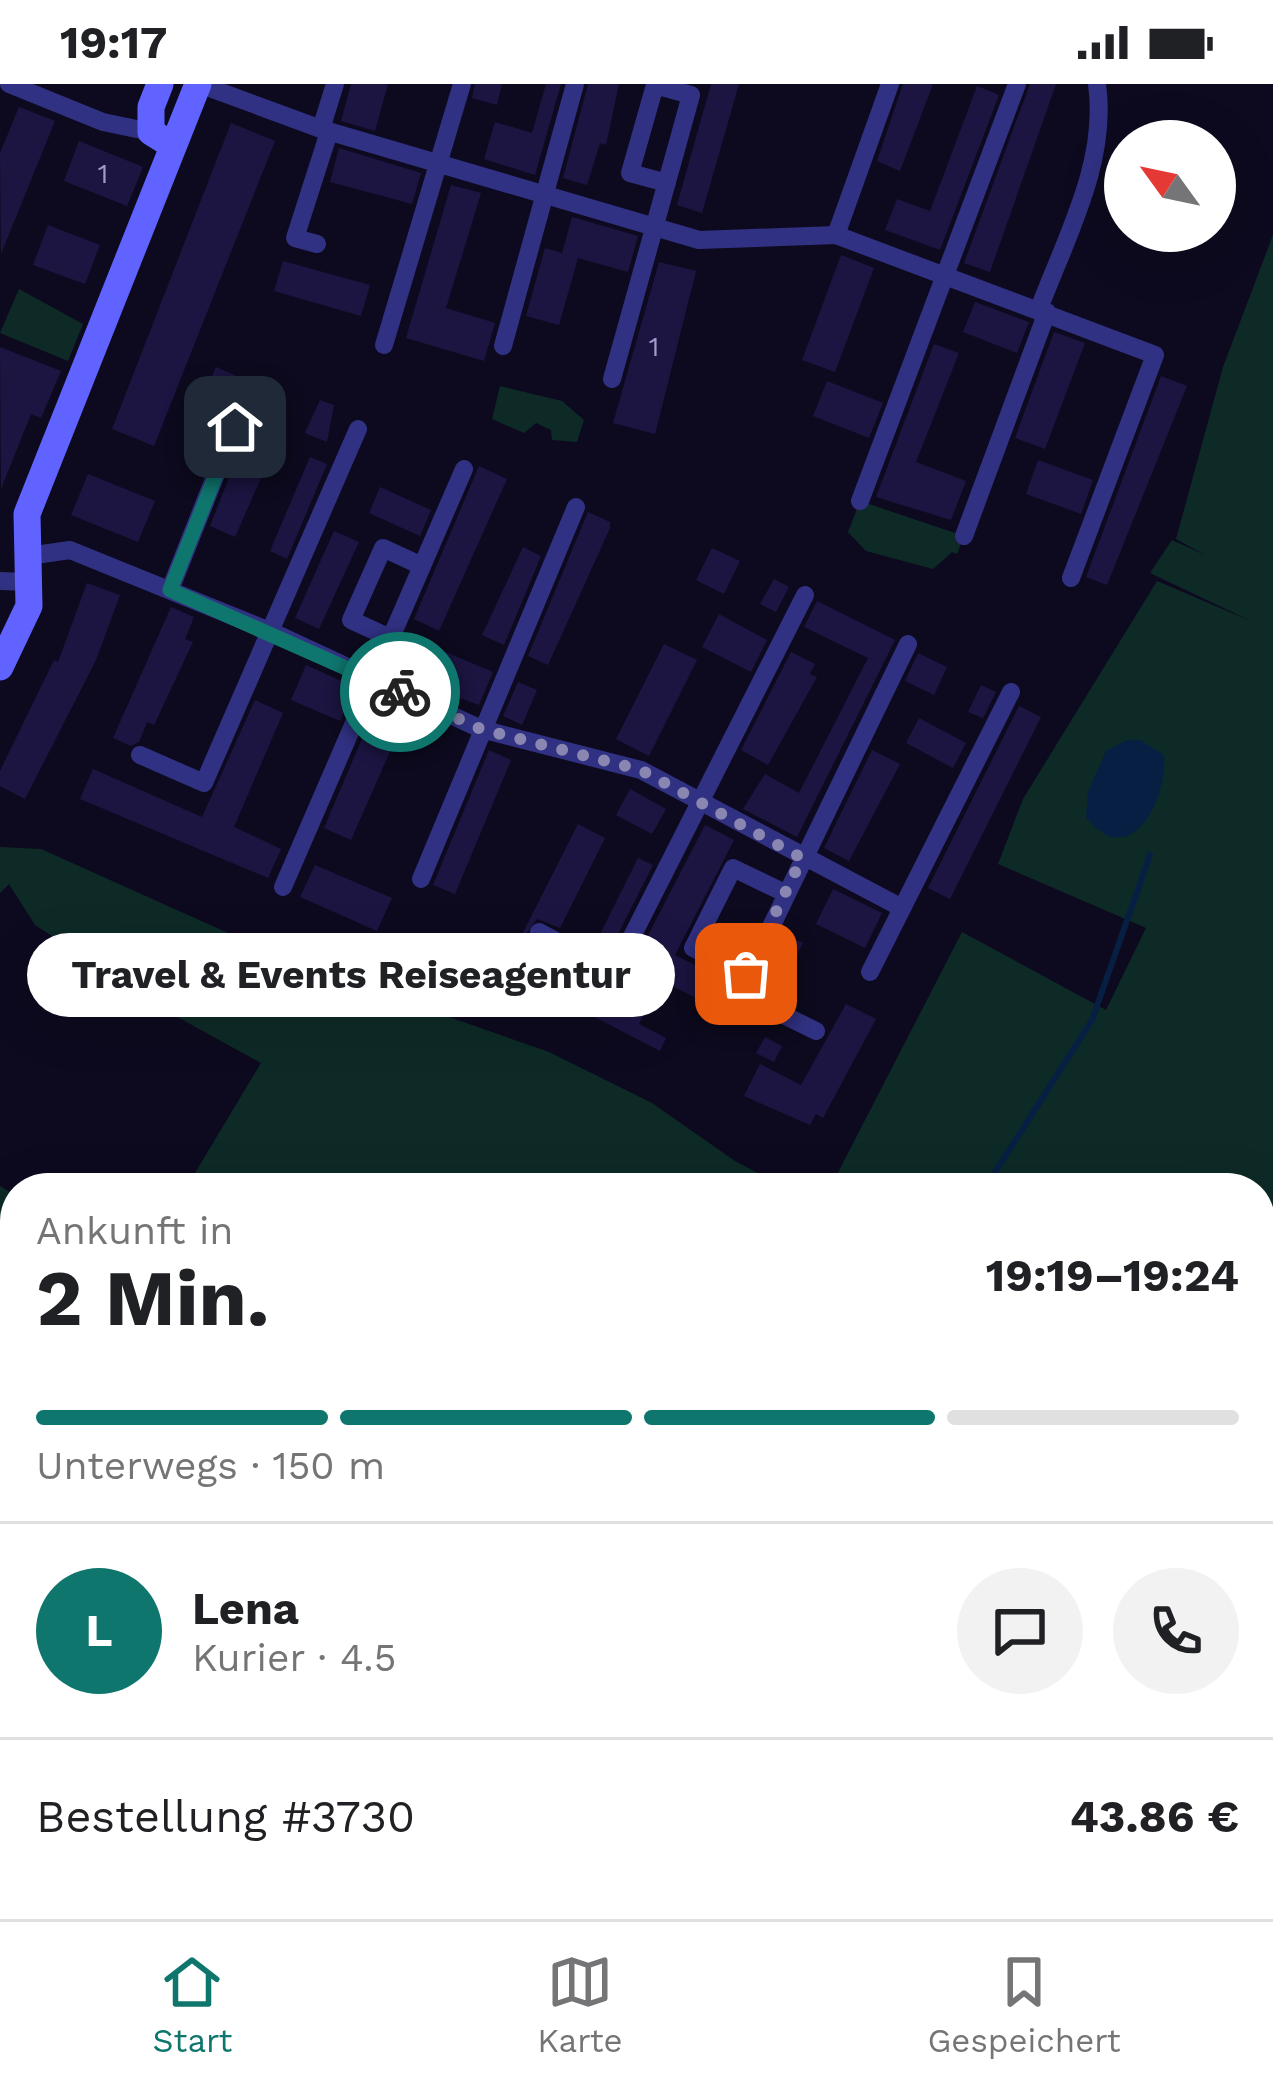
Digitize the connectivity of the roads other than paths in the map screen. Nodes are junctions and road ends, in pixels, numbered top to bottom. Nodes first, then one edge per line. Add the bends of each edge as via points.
1 (9, 84) edge
2 (160, 84) edge
3 (199, 84) edge
4 (335, 84) edge
5 (462, 84) edge
6 (574, 84) edge
7 (890, 84) edge
8 (1016, 84) edge
9 (1097, 84) edge
10 (325, 131) junction
11 (161, 138) junction
12 (436, 164) junction
13 (667, 183) junction
14 (545, 194) junction
15 (654, 227) junction
16 (836, 235) junction
17 (316, 244) dead end
18 (946, 276) junction
19 (1043, 311) junction
20 (384, 345) dead end
21 (503, 346) dead end
22 (612, 379) dead end
23 (251, 386) dead end
24 (358, 429) dead end
25 (464, 469) dead end
26 (860, 501) dead end
27 (576, 507) dead end
28 (964, 536) dead end
29 (422, 566) junction
30 (19, 573) edge
31 (1071, 578) dead end
32 (170, 590) junction
33 (805, 595) dead end
34 (272, 632) junction
35 (390, 638) junction
36 (908, 644) dead end
37 (0, 668) edge
38 (372, 679) junction
39 (1011, 692) dead end
40 (481, 729) junction
41 (140, 755) dead end
42 (700, 805) junction
43 (802, 858) junction
44 (421, 879) dead end
45 (283, 887) dead end
46 (785, 893) junction
47 (902, 908) junction
48 (539, 932) dead end
49 (870, 972) dead end
50 (746, 974) junction
51 (816, 1031) dead end

1 - 11 street
2 - 11 street via 151,107
3 - 10 street
3 - 11 street
4 - 10 street
5 - 12 street
6 - 14 street
7 - 16 street
8 - 18 street
9 - 19 street via 1095,160
10 - 12 street
10 - 17 street via 295,238
11 - 30 street via 27,514
12 - 14 street
12 - 20 street
13 - 13 street via 630,173 655,85 691,95
13 - 15 street
14 - 15 street
14 - 21 street
15 - 16 street via 726,243
15 - 22 street
16 - 18 street
18 - 19 street
18 - 26 street
19 - 28 street
19 - 31 street via 1154,355
23 - 32 street
24 - 34 street
25 - 29 street
27 - 40 street
29 - 35 street
29 - 35 street via 382,548 351,620
30 - 32 street via 70,550
30 - 37 street via 29,606
32 - 34 street
33 - 42 street
34 - 38 street
34 - 41 street via 204,783
35 - 38 street
36 - 43 street
38 - 40 street
38 - 45 street
39 - 47 street
40 - 42 street via 641,770
40 - 44 street
42 - 43 street
42 - 48 street via 614,972
43 - 46 street
43 - 47 street
46 - 50 street
46 - 50 street via 733,868 693,948
47 - 49 street
50 - 51 street via 739,993

